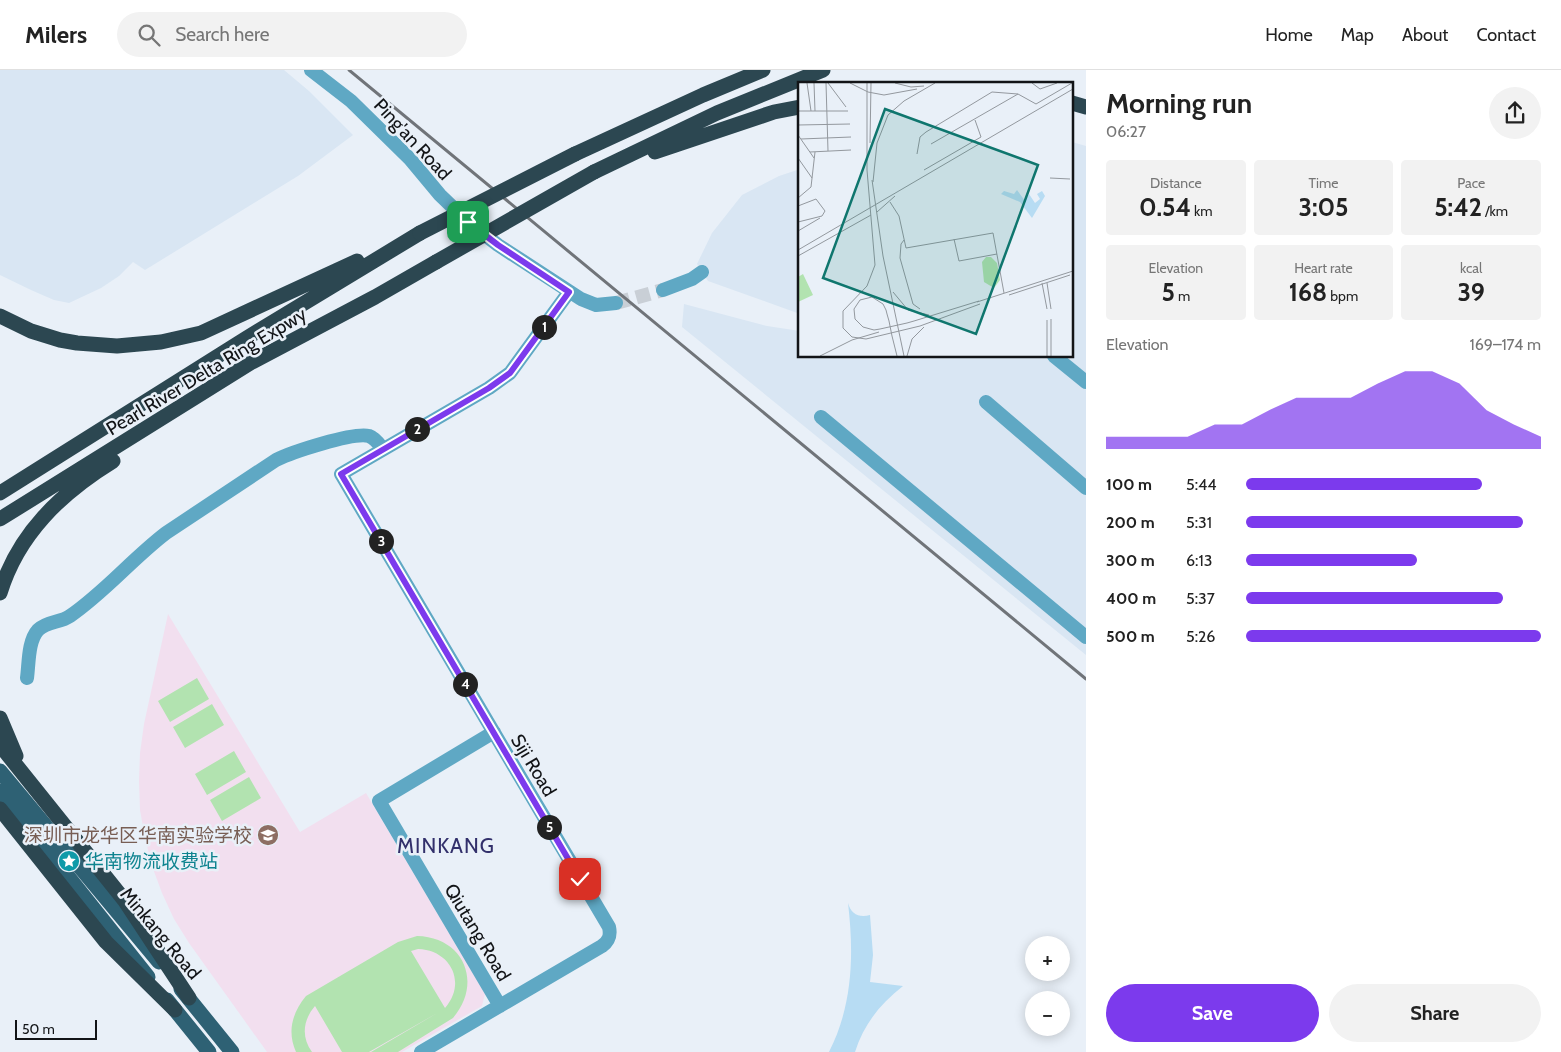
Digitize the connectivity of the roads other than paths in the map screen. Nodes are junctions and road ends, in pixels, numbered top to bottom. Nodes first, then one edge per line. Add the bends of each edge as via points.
1 (311, 70) edge
2 (762, 70) edge
3 (823, 70) edge
4 (1074, 103) edge
5 (798, 107) edge
6 (1086, 107) edge
7 (594, 172) junction
8 (420, 233) junction
9 (702, 272) dead end
10 (663, 290) tunnel mouth
11 (569, 292) junction
12 (375, 297) junction
13 (616, 303) tunnel mouth
14 (0, 316) edge
15 (1056, 358) edge
16 (1086, 382) edge
17 (986, 402) dead end
18 (821, 417) dead end
19 (383, 449) junction
20 (1086, 488) edge
21 (0, 493) edge
22 (0, 519) edge
23 (0, 593) edge
24 (1086, 637) edge
25 (27, 678) dead end
26 (0, 718) edge
27 (494, 732) junction
28 (0, 745) edge
29 (0, 771) edge
30 (32, 783) junction
31 (0, 791) edge
32 (0, 809) edge
33 (189, 998) junction
34 (500, 1006) junction
35 (175, 1010) junction
36 (209, 1052) edge
37 (232, 1052) edge
38 (421, 1052) edge

1 - 11 street, Ping'an Road via 358,108 468,222
2 - 8 highway, bridge via 575,154
3 - 7 highway via 717,113
4 - 6 highway
5 - 7 highway via 774,112
7 - 12 highway, Pearl River Delta Ring Expwy, bridge
8 - 14 highway via 201,333 161,342 117,346 60,340 31,332
8 - 21 highway, Pearl River Delta Ring Expwy
9 - 10 street
11 - 13 street, Ping'an Road via 596,305
11 - 19 street via 510,373
12 - 22 highway, Pearl River Delta Ring Expwy via 252,362
12 - 23 highway via 103,466 70,491 42,518 21,545
15 - 16 street
17 - 20 street
18 - 24 street
19 - 25 street via 374,439 354,436 276,460 166,533 68,618 38,631 31,647
19 - 27 street, Siji Road via 341,474
26 - 30 highway
27 - 34 street, Siji Road via 610,933 602,946
27 - 34 street, Qiutang Road via 379,801
28 - 30 highway
29 - 33 main road, Minkang Road
30 - 33 highway via 125,900
31 - 35 main road, Minkang Road
32 - 35 highway via 106,942
33 - 37 main road, Minkang Road
34 - 38 street, Siji Road
35 - 36 main road, Minkang Road

